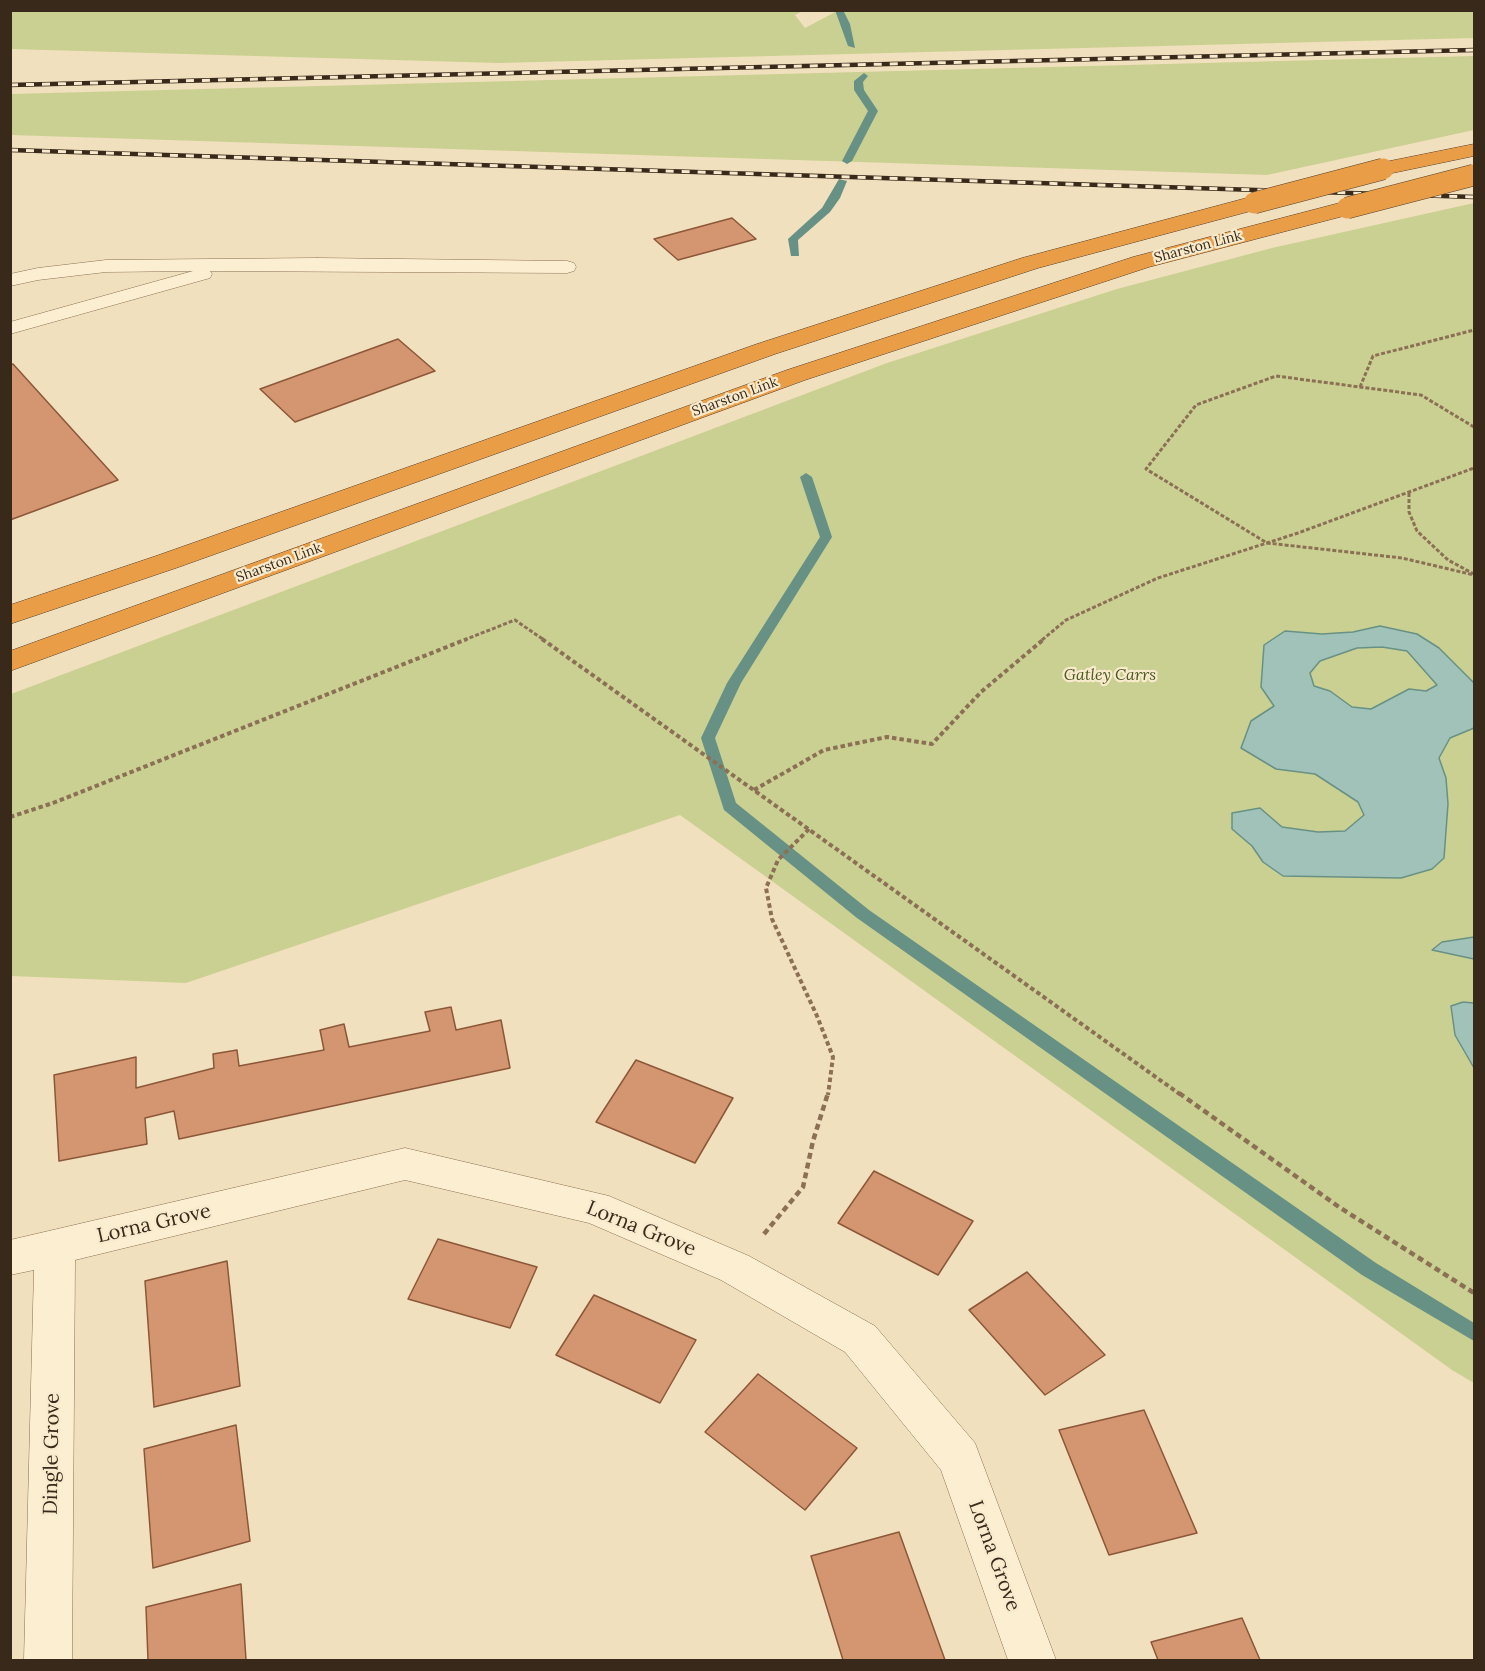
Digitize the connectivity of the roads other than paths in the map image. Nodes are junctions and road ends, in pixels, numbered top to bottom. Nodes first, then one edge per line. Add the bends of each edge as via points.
1 (1474, 150) edge
2 (1474, 175) edge
3 (238, 264) junction
4 (567, 267) dead end
5 (10, 280) edge
6 (10, 328) edge
7 (10, 615) edge
8 (10, 662) edge
9 (55, 1248) junction
10 (10, 1258) edge
11 (48, 1660) edge
12 (1032, 1660) edge

1 - 7 highway, Sharston Link, bridge via 1383,169 1030,263 766,349
2 - 8 highway, Sharston Link, bridge via 1142,262 1041,293 796,375
3 - 4 lane
3 - 5 lane via 106,266
3 - 6 lane
9 - 10 street, Lorna Grove
9 - 11 street, Dingle Grove
9 - 12 street, Lorna Grove via 405,1164 595,1208 735,1268 860,1339 959,1458

